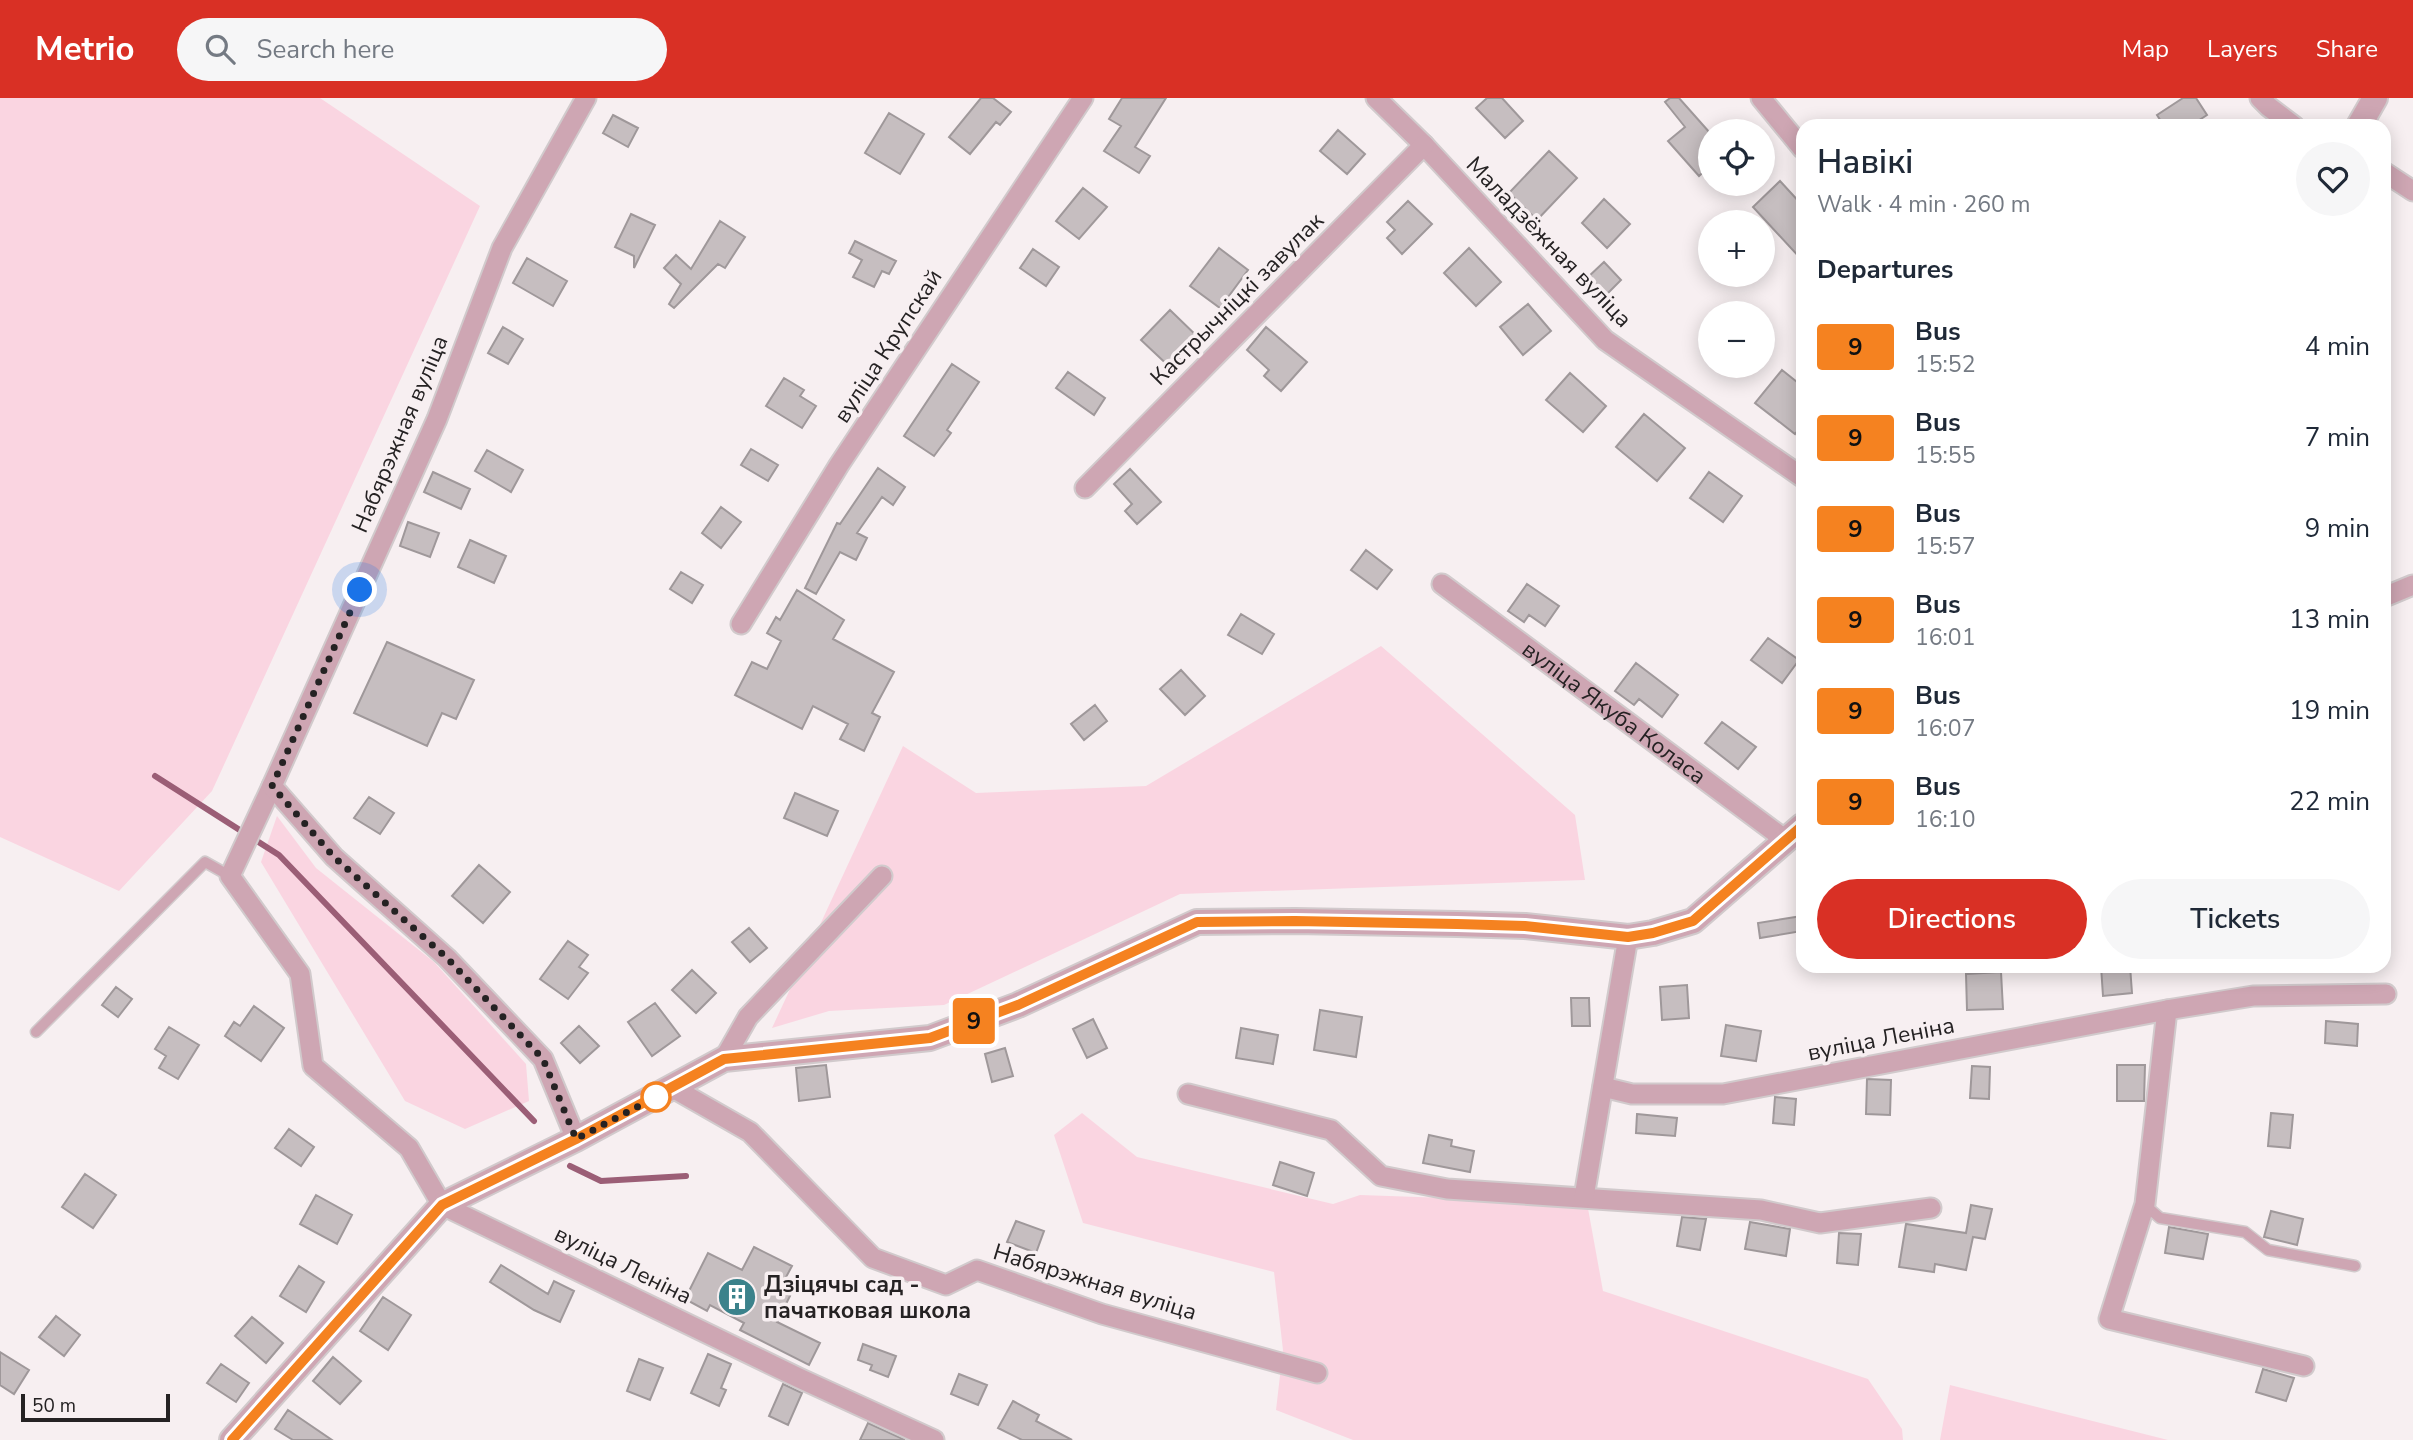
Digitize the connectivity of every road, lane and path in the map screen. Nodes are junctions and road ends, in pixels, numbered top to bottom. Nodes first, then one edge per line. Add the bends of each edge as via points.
1 (586, 98) edge
2 (1083, 98) edge
3 (1376, 98) edge
4 (1761, 98) edge
5 (2260, 98) edge
6 (2375, 98) edge
7 (2285, 119) edge
8 (2363, 119) edge
9 (1796, 141) edge
10 (1424, 145) junction
11 (2391, 177) edge
12 (2413, 191) edge
13 (1796, 473) edge
14 (1084, 488) dead end
15 (1442, 584) dead end
16 (2413, 585) edge
17 (2391, 594) edge
18 (741, 624) dead end
19 (272, 786) junction
20 (1795, 834) edge
21 (230, 876) junction
22 (882, 876) dead end
23 (1628, 937) junction
24 (2386, 994) dead end
25 (2167, 1010) junction
26 (36, 1032) dead end
27 (724, 1059) junction
28 (1604, 1087) junction
29 (673, 1088) junction
30 (1188, 1094) dead end
31 (576, 1139) junction
32 (1584, 1197) junction
33 (2145, 1204) junction
34 (442, 1205) junction
35 (1931, 1208) dead end
36 (2355, 1266) dead end
37 (2304, 1366) dead end
38 (1317, 1373) dead end
39 (232, 1440) edge
40 (934, 1440) edge

1 - 19 street, Набярэжная вуліца via 502,248 437,419
2 - 18 street, вуліца Крупскай via 839,465
3 - 10 street, Маладзёжная вуліца
4 - 9 street
5 - 7 street
6 - 8 street
10 - 13 street, Маладзёжная вуліца via 1605,340
10 - 14 street, Кастрычніцкі завулак
11 - 12 street
15 - 20 street, вуліца Якуба Коласа
16 - 17 street
19 - 21 street, Набярэжная вуліца
19 - 31 street via 334,857 447,958 543,1059
20 - 23 street, вуліца Якуба Коласа via 1693,921
21 - 26 lane via 205,862
21 - 34 street via 300,974 313,1066 409,1148
22 - 27 street via 748,1017
23 - 27 street, вуліца Якуба Коласа via 1525,926 1197,922 1018,1005 930,1038
23 - 28 street
24 - 25 street, вуліца Леніна via 2253,996
25 - 28 street, вуліца Леніна via 1723,1094 1632,1094
25 - 33 street
27 - 29 street, вуліца Якуба Коласа
28 - 32 street
29 - 31 street, вуліца Якуба Коласа
29 - 38 street, Набярэжная вуліца via 750,1132 873,1258 947,1284 977,1270 1102,1314
30 - 32 street via 1331,1130 1381,1176 1447,1189
31 - 34 street, вуліца Якуба Коласа
32 - 35 street via 1761,1210 1820,1223
33 - 36 lane via 2160,1217 2245,1232 2268,1250
33 - 37 street via 2109,1319
34 - 39 street
34 - 40 street, вуліца Леніна

